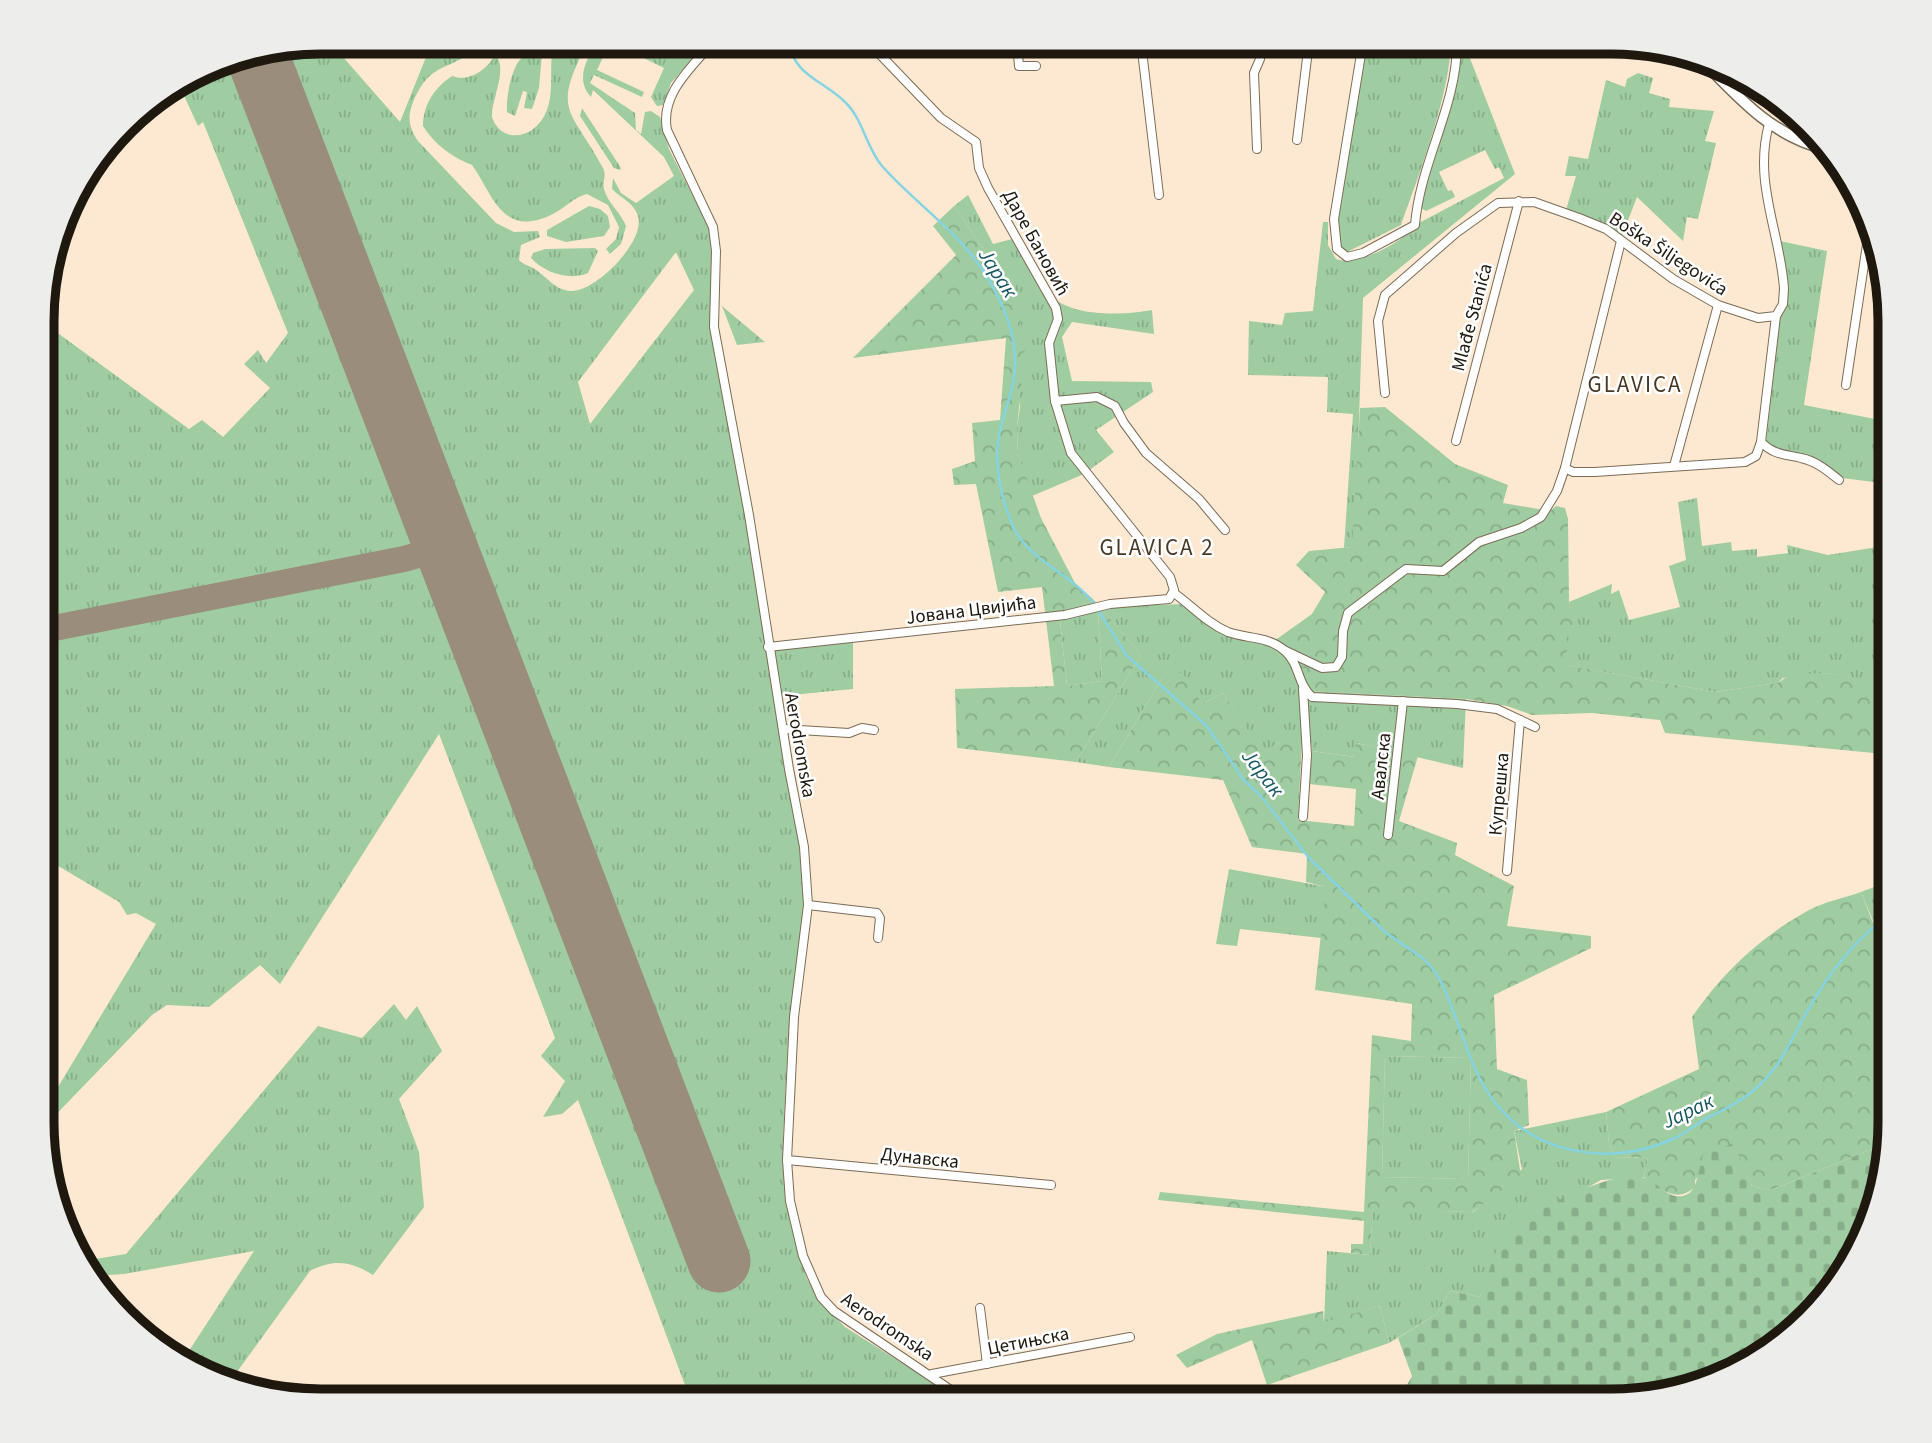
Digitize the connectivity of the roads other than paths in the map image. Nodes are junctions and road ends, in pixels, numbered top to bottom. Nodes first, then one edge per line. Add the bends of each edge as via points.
1 (703, 54) edge
2 (880, 54) edge
3 (1018, 54) edge
4 (1142, 54) edge
5 (1260, 54) edge
6 (1308, 54) edge
7 (1361, 54) edge
8 (1456, 54) edge
9 (1036, 66) dead end
10 (1722, 79) edge
11 (1769, 124) junction
12 (1297, 141) dead end
13 (1812, 145) edge
14 (1258, 149) dead end
15 (1159, 195) dead end
16 (1519, 201) junction
17 (1621, 241) junction
18 (1867, 245) edge
19 (1718, 305) junction
20 (1776, 316) junction
21 (1846, 385) dead end
22 (1385, 393) dead end
23 (1055, 401) junction
24 (1456, 441) dead end
25 (1761, 442) junction
26 (1674, 466) junction
27 (1565, 468) junction
28 (1839, 480) dead end
29 (1225, 530) dead end
30 (1174, 593) junction
31 (768, 647) junction
32 (1284, 650) junction
33 (1303, 689) junction
34 (1403, 701) junction
35 (1520, 720) junction
36 (1535, 727) dead end
37 (783, 729) junction
38 (874, 730) dead end
39 (1303, 817) dead end
40 (1388, 835) dead end
41 (1507, 871) dead end
42 (808, 905) junction
43 (878, 938) dead end
44 (787, 1160) junction
45 (1051, 1185) dead end
46 (980, 1308) dead end
47 (1130, 1337) dead end
48 (987, 1364) junction
49 (932, 1374) junction
50 (951, 1389) edge

1 - 31 street, Aerodromska via 679,81 666,106 665,119 713,228 714,327
2 - 23 street, Даре Бановић via 941,118 974,138 988,188 1056,308 1058,319 1049,343
3 - 9 street via 1019,66
4 - 15 street
5 - 14 street via 1254,73
6 - 12 street
7 - 8 street via 1334,219 1336,246 1347,257 1415,225 1417,204 1454,88
10 - 11 main road
11 - 13 main road
11 - 20 street via 1763,150 1764,189 1784,288
16 - 17 street, Boška Šiljegovića via 1579,218
16 - 22 street, Boška Šiljegovića via 1498,203 1485,211 1385,295 1378,321
16 - 24 street, Mlađe Stanića
17 - 19 street, Boška Šiljegovića
17 - 27 street
18 - 21 street
19 - 20 street, Boška Šiljegovića via 1758,318
19 - 26 street
20 - 25 street
23 - 29 street via 1097,397 1115,406 1146,453 1199,499
23 - 30 street, Даре Бановић via 1071,453 1170,577
25 - 26 street via 1749,461
25 - 28 street via 1783,457 1802,458 1824,467
26 - 27 street via 1595,472
27 - 32 street via 1541,517 1479,542 1443,571 1412,568 1398,572 1348,613 1342,657 1336,667 1322,668
30 - 31 street, Јована Цвијића via 1166,601 1122,603 1065,615
30 - 32 street via 1219,628 1269,641
31 - 37 street, Aerodromska
32 - 33 street via 1296,662
33 - 34 street via 1312,697
33 - 39 street via 1307,755
34 - 35 street via 1497,709
34 - 40 street, Авалска
35 - 36 street
35 - 41 street, Купрешка
37 - 38 street
37 - 42 street, Aerodromska via 804,847
42 - 43 street via 877,912
42 - 44 street, Aerodromska via 794,1017
44 - 45 street, Дунавска
44 - 49 street, Aerodromska via 798,1239 821,1297 857,1329
46 - 48 street
47 - 48 street, Цетињска
48 - 49 street, Цетињска
49 - 50 street, Aerodromska

